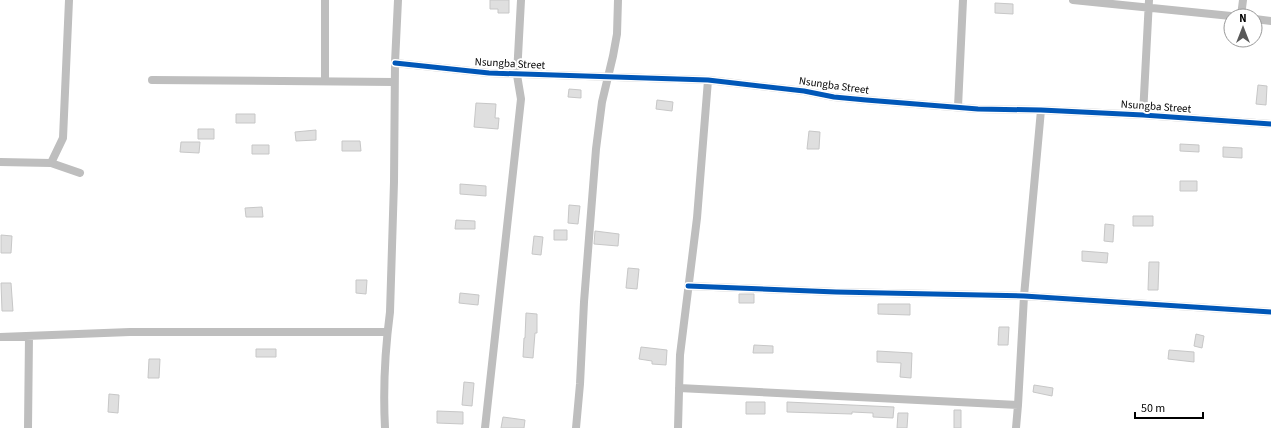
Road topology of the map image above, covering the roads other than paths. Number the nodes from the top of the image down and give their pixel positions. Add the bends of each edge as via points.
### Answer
1 (69, 0) edge
2 (325, 0) edge
3 (398, 0) edge
4 (521, 0) edge
5 (618, 0) edge
6 (963, 0) edge
7 (1073, 0) edge
8 (1148, 4) edge
9 (1223, 15) edge
10 (395, 63) junction
11 (517, 75) junction
12 (608, 77) junction
13 (152, 80) dead end
14 (326, 80) junction
15 (708, 80) junction
16 (394, 82) junction
17 (958, 107) junction
18 (1041, 110) junction
19 (1143, 115) junction
20 (1271, 124) edge
21 (0, 162) edge
22 (51, 163) junction
23 (80, 173) dead end
24 (688, 286) junction
25 (1024, 296) junction
26 (1271, 312) edge
27 (387, 332) junction
28 (29, 336) junction
29 (0, 338) edge
30 (679, 388) junction
31 (1018, 405) junction
32 (28, 428) edge
33 (385, 428) edge
34 (485, 428) edge
35 (576, 428) edge
36 (678, 428) edge
37 (1016, 428) edge

1 - 22 street via 63,138
2 - 14 street
3 - 10 street
4 - 11 street
5 - 12 street via 617,34
6 - 17 street
7 - 8 street
8 - 9 street
8 - 19 street
10 - 11 street, Nsungba Street
10 - 16 street
11 - 12 street, Nsungba Street
11 - 34 street via 521,99
12 - 15 street, Nsungba Street
12 - 35 street via 596,149
13 - 14 street
14 - 16 street
15 - 17 street, Nsungba Street via 804,90 847,98
15 - 24 street via 697,218
16 - 27 street via 394,182 390,312
17 - 18 street, Nsungba Street
18 - 19 street, Nsungba Street
18 - 25 street
19 - 20 street, Nsungba Street
21 - 22 street
22 - 23 street
24 - 25 street
24 - 30 street
25 - 26 street
25 - 31 street
27 - 28 street via 130,332
27 - 33 street
28 - 29 street
28 - 32 street
30 - 31 street
30 - 36 street
31 - 37 street

